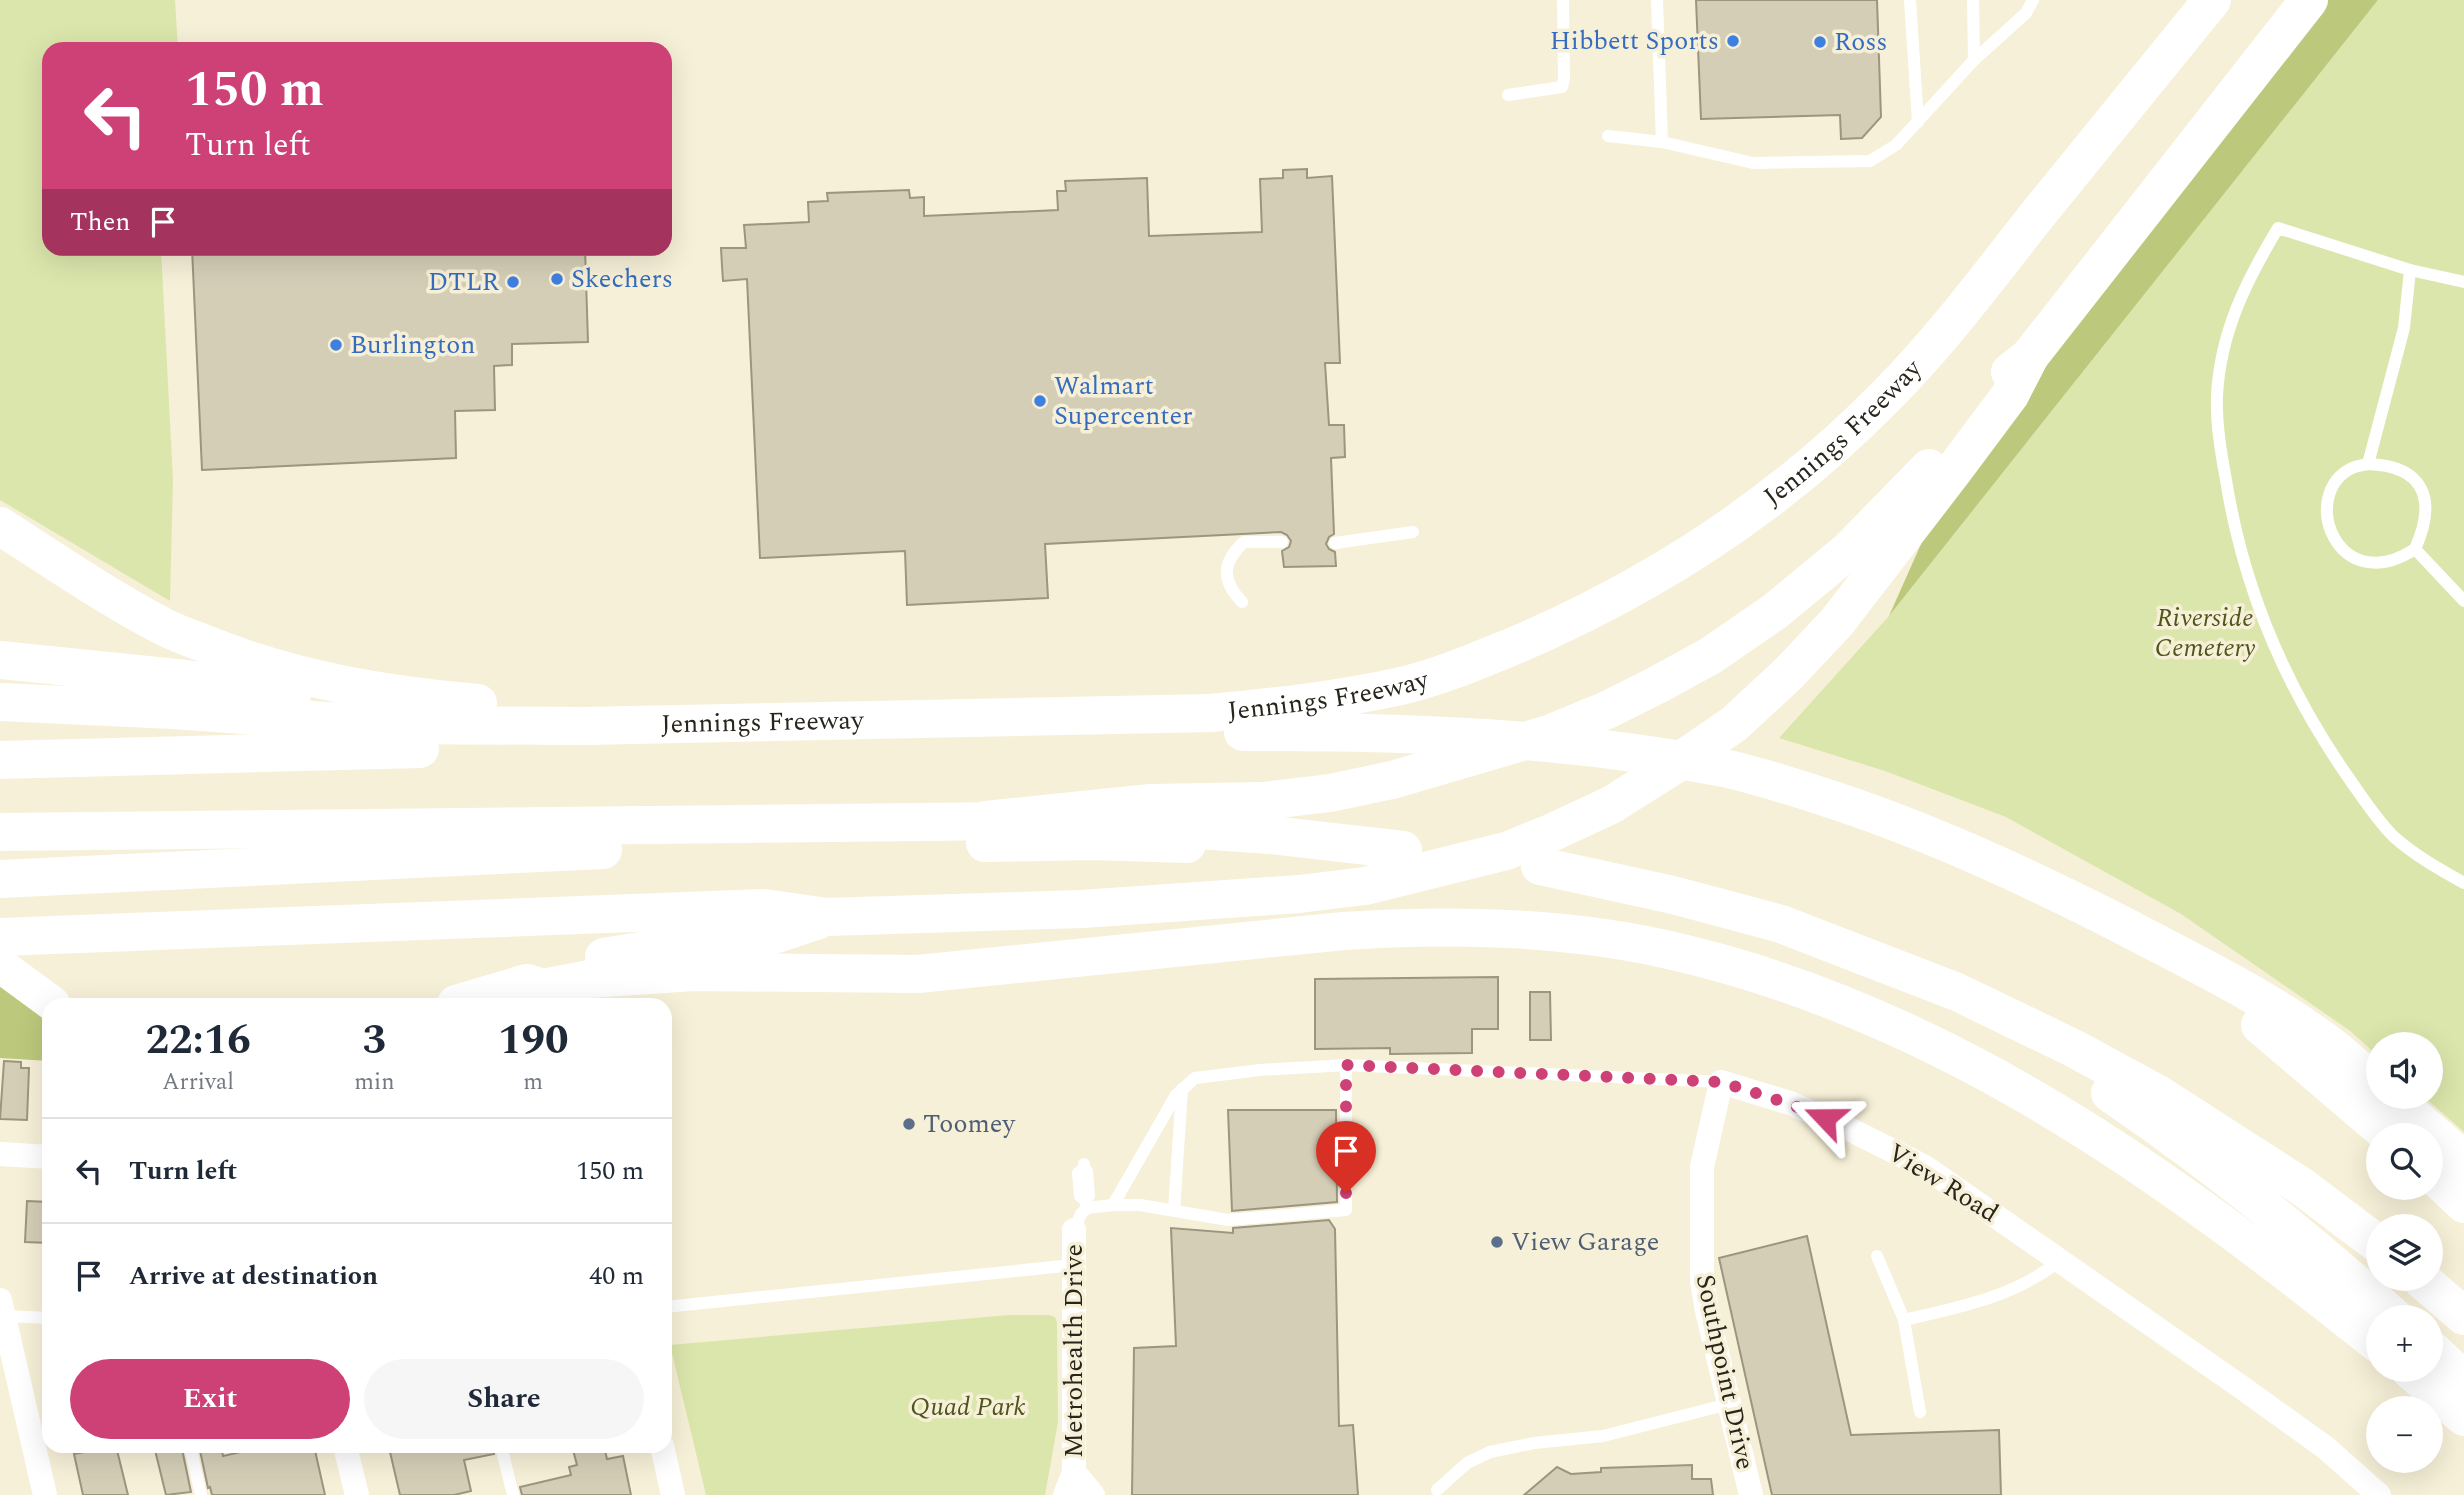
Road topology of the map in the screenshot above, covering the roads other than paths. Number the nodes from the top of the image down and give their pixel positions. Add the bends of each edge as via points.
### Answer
1 (1563, 0) edge
2 (1657, 0) edge
3 (1910, 0) edge
4 (1973, 0) edge
5 (2034, 0) edge
6 (2212, 0) edge
7 (2309, 0) edge
8 (1974, 60) junction
9 (1508, 95) dead end
10 (1918, 121) junction
11 (1608, 136) dead end
12 (1662, 142) junction
13 (2410, 270) junction
14 (2464, 282) edge
15 (2030, 356) junction
16 (2368, 464) junction
17 (0, 526) edge
18 (1413, 532) dead end
19 (1282, 542) dead end
20 (1335, 543) dead end
21 (2415, 549) junction
22 (2464, 601) edge
23 (1242, 602) dead end
24 (0, 641) edge
25 (0, 660) edge
26 (0, 683) edge
27 (179, 694) junction
28 (0, 702) edge
29 (723, 732) junction
30 (9, 759) edge
31 (986, 820) junction
32 (0, 832) edge
33 (1270, 835) junction
34 (1546, 849) junction
35 (1404, 850) dead end
36 (0, 878) edge
37 (2464, 883) edge
38 (2072, 899) junction
39 (827, 917) junction
40 (0, 937) edge
41 (0, 965) edge
42 (518, 991) edge
43 (1957, 992) junction
44 (45, 998) edge
45 (485, 998) edge
46 (1346, 1065) junction
47 (2366, 1077) edge
48 (1721, 1082) junction
49 (1182, 1088) junction
50 (2405, 1109) edge
51 (2375, 1123) edge
52 (0, 1154) edge
53 (42, 1157) edge
54 (2464, 1160) edge
55 (1084, 1166) dead end
56 (2443, 1185) edge
57 (1086, 1204) junction
58 (2464, 1204) edge
59 (1113, 1205) junction
60 (1174, 1211) junction
61 (1074, 1230) joint
62 (2366, 1235) edge
63 (1877, 1256) dead end
64 (2062, 1260) junction
65 (1073, 1265) junction
66 (2435, 1291) edge
67 (2380, 1305) edge
68 (672, 1306) edge
69 (2, 1308) edge
70 (2464, 1316) edge
71 (42, 1317) edge
72 (1904, 1320) junction
73 (2366, 1334) edge
74 (2443, 1360) edge
75 (2464, 1380) edge
76 (2424, 1382) edge
77 (1729, 1404) junction
78 (1920, 1412) dead end
79 (2464, 1417) edge
80 (192, 1453) edge
81 (347, 1453) edge
82 (503, 1453) edge
83 (664, 1453) edge
84 (1074, 1472) junction
85 (1437, 1490) dead end
86 (45, 1495) edge
87 (201, 1495) edge
88 (357, 1495) edge
89 (513, 1495) edge
90 (673, 1495) edge
91 (1065, 1495) edge
92 (1093, 1495) edge
93 (1751, 1495) edge
94 (2379, 1495) edge

1 - 9 lane via 1562,87
2 - 12 lane
3 - 10 lane
4 - 8 lane
5 - 8 lane via 2026,13
6 - 29 highway, Jennings Freeway via 1950,327 1886,397 1815,463 1747,516 1675,565 1566,623 1404,685 1310,704 1211,713
7 - 15 highway
8 - 10 lane
10 - 12 lane via 1896,145 1871,161 1753,163
11 - 12 lane
13 - 14 lane
13 - 16 lane via 2404,328
13 - 37 lane via 2278,228 2246,282 2225,343 2217,396 2220,447 2233,526 2253,595 2309,716 2363,799 2393,835 2425,861
15 - 31 highway via 1998,381 1947,450 1848,551 1710,656 1607,710 1466,760 1329,793 1262,801 1152,803
15 - 34 highway via 2010,395 1946,480 1837,622 1788,674 1734,724
16 - 21 lane via 2404,471 2423,493 2427,512
16 - 21 lane via 2351,468 2335,482 2327,503 2327,523 2334,539 2358,560 2374,564 2399,560
17 - 29 highway via 165,628 255,664 318,681 434,699
18 - 20 lane
19 - 23 lane via 1244,542 1229,558 1229,580
21 - 22 lane
24 - 27 highway
25 - 27 highway
26 - 27 highway
27 - 28 highway
27 - 29 highway, Jennings Freeway via 384,724
29 - 30 highway
29 - 38 highway via 1402,733 1617,751 1725,769 1862,809
31 - 32 highway
31 - 33 highway
33 - 35 highway
33 - 36 highway via 1234,846 1096,841 672,847
34 - 39 highway via 1506,851 1365,887 1082,909
34 - 43 highway via 1673,895 1781,924
38 - 47 highway via 2290,1017
38 - 51 highway via 2172,961 2270,1032
39 - 40 highway via 764,908
39 - 42 highway via 765,938 688,943 543,971
41 - 44 street
42 - 45 highway
42 - 73 highway via 590,979 694,972 930,973 1402,927 1546,932 1679,952 1860,1010 1951,1052 2184,1194
43 - 62 highway via 2158,1094 2280,1172
43 - 67 highway via 2181,1142 2254,1197
46 - 48 lane, View Road
46 - 49 lane, View Road via 1195,1078
46 - 60 lane via 1346,1210 1228,1220
48 - 64 street, View Road via 1843,1126 1925,1167
48 - 77 street, Southpoint Drive via 1702,1167 1702,1281
49 - 59 lane
49 - 60 lane
50 - 54 highway
52 - 53 street
55 - 57 lane via 1079,1173 1080,1196
56 - 58 highway
57 - 59 lane
57 - 61 lane
59 - 60 lane
61 - 65 street, Metrohealth Drive
63 - 72 lane
64 - 72 lane via 2022,1287
64 - 94 street, View Road via 2326,1448
65 - 68 lane
65 - 84 street, Metrohealth Drive
66 - 70 highway
69 - 71 lane
69 - 86 street
72 - 78 lane
74 - 75 highway
76 - 79 highway
77 - 85 lane via 1603,1436 1490,1452 1467,1463
77 - 93 street, Southpoint Drive
80 - 87 lane
81 - 88 street
82 - 89 lane
83 - 90 street
84 - 91 street, Metrohealth Drive
84 - 92 street, Metrohealth Drive

